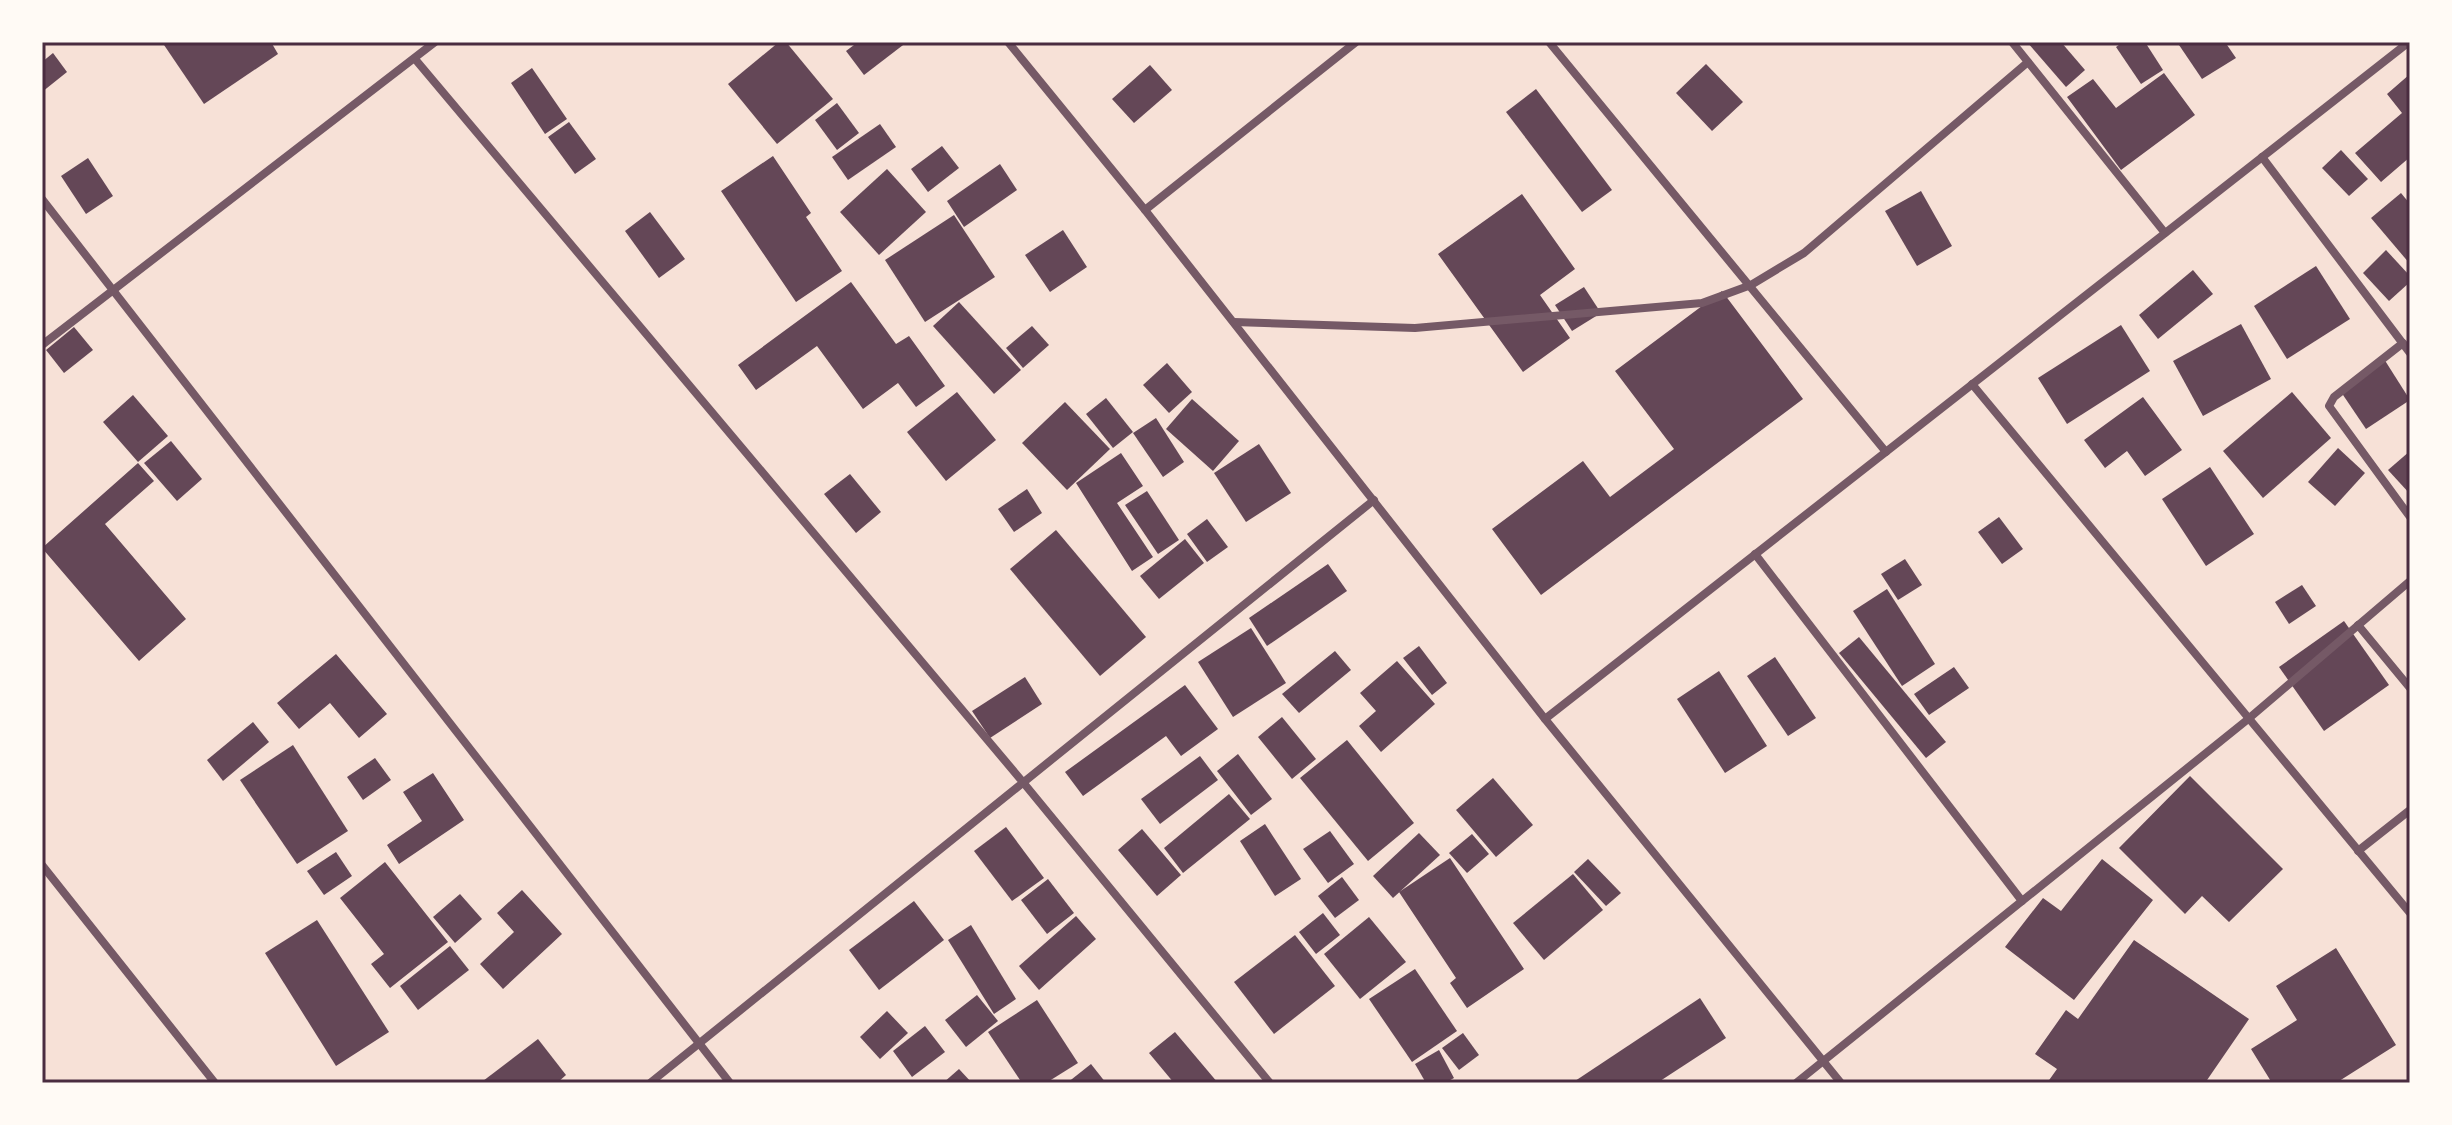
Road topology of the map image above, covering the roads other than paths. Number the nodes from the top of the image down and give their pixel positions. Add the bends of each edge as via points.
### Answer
1 (435, 42) edge
2 (1008, 42) edge
3 (1356, 42) edge
4 (1549, 42) edge
5 (2012, 42) edge
6 (2409, 42) edge
7 (415, 59) junction
8 (2028, 62) junction
9 (2262, 157) junction
10 (42, 199) edge
11 (1145, 210) junction
12 (2165, 233) junction
13 (1751, 285) junction
14 (113, 287) junction
15 (1234, 322) junction
16 (2403, 343) junction
17 (42, 345) edge
18 (2410, 353) edge
19 (1972, 384) junction
20 (1886, 452) junction
21 (1374, 500) junction
22 (2410, 517) edge
23 (1755, 554) junction
24 (2410, 581) edge
25 (2358, 625) junction
26 (2410, 688) edge
27 (1545, 719) junction
28 (2247, 720) junction
29 (1022, 781) junction
30 (2410, 810) edge
31 (2358, 851) junction
32 (42, 865) edge
33 (2022, 901) junction
34 (2410, 913) edge
35 (699, 1043) junction
36 (1824, 1061) junction
37 (215, 1083) edge
38 (650, 1083) edge
39 (730, 1083) edge
40 (1270, 1083) edge
41 (1796, 1083) edge
42 (1841, 1083) edge

1 - 7 street
2 - 11 street
3 - 11 street
4 - 13 street
5 - 8 street
6 - 9 street
7 - 14 street
7 - 29 street
8 - 12 street
8 - 13 street via 1804,253
9 - 12 street
9 - 16 street
10 - 14 street
11 - 15 street
12 - 19 street
13 - 15 street via 1702,303 1415,328
13 - 20 street
14 - 17 street
14 - 35 street
15 - 21 street
16 - 18 street
16 - 22 street via 2329,406
19 - 20 street
19 - 28 street
20 - 23 street
21 - 27 street
21 - 29 street
23 - 27 street
23 - 33 street
24 - 25 street
25 - 26 street
25 - 28 street
27 - 36 street
28 - 31 street
28 - 33 street
29 - 35 street
29 - 40 street
30 - 31 street
31 - 34 street
32 - 37 street
33 - 36 street
35 - 38 street
35 - 39 street
36 - 41 street
36 - 42 street

